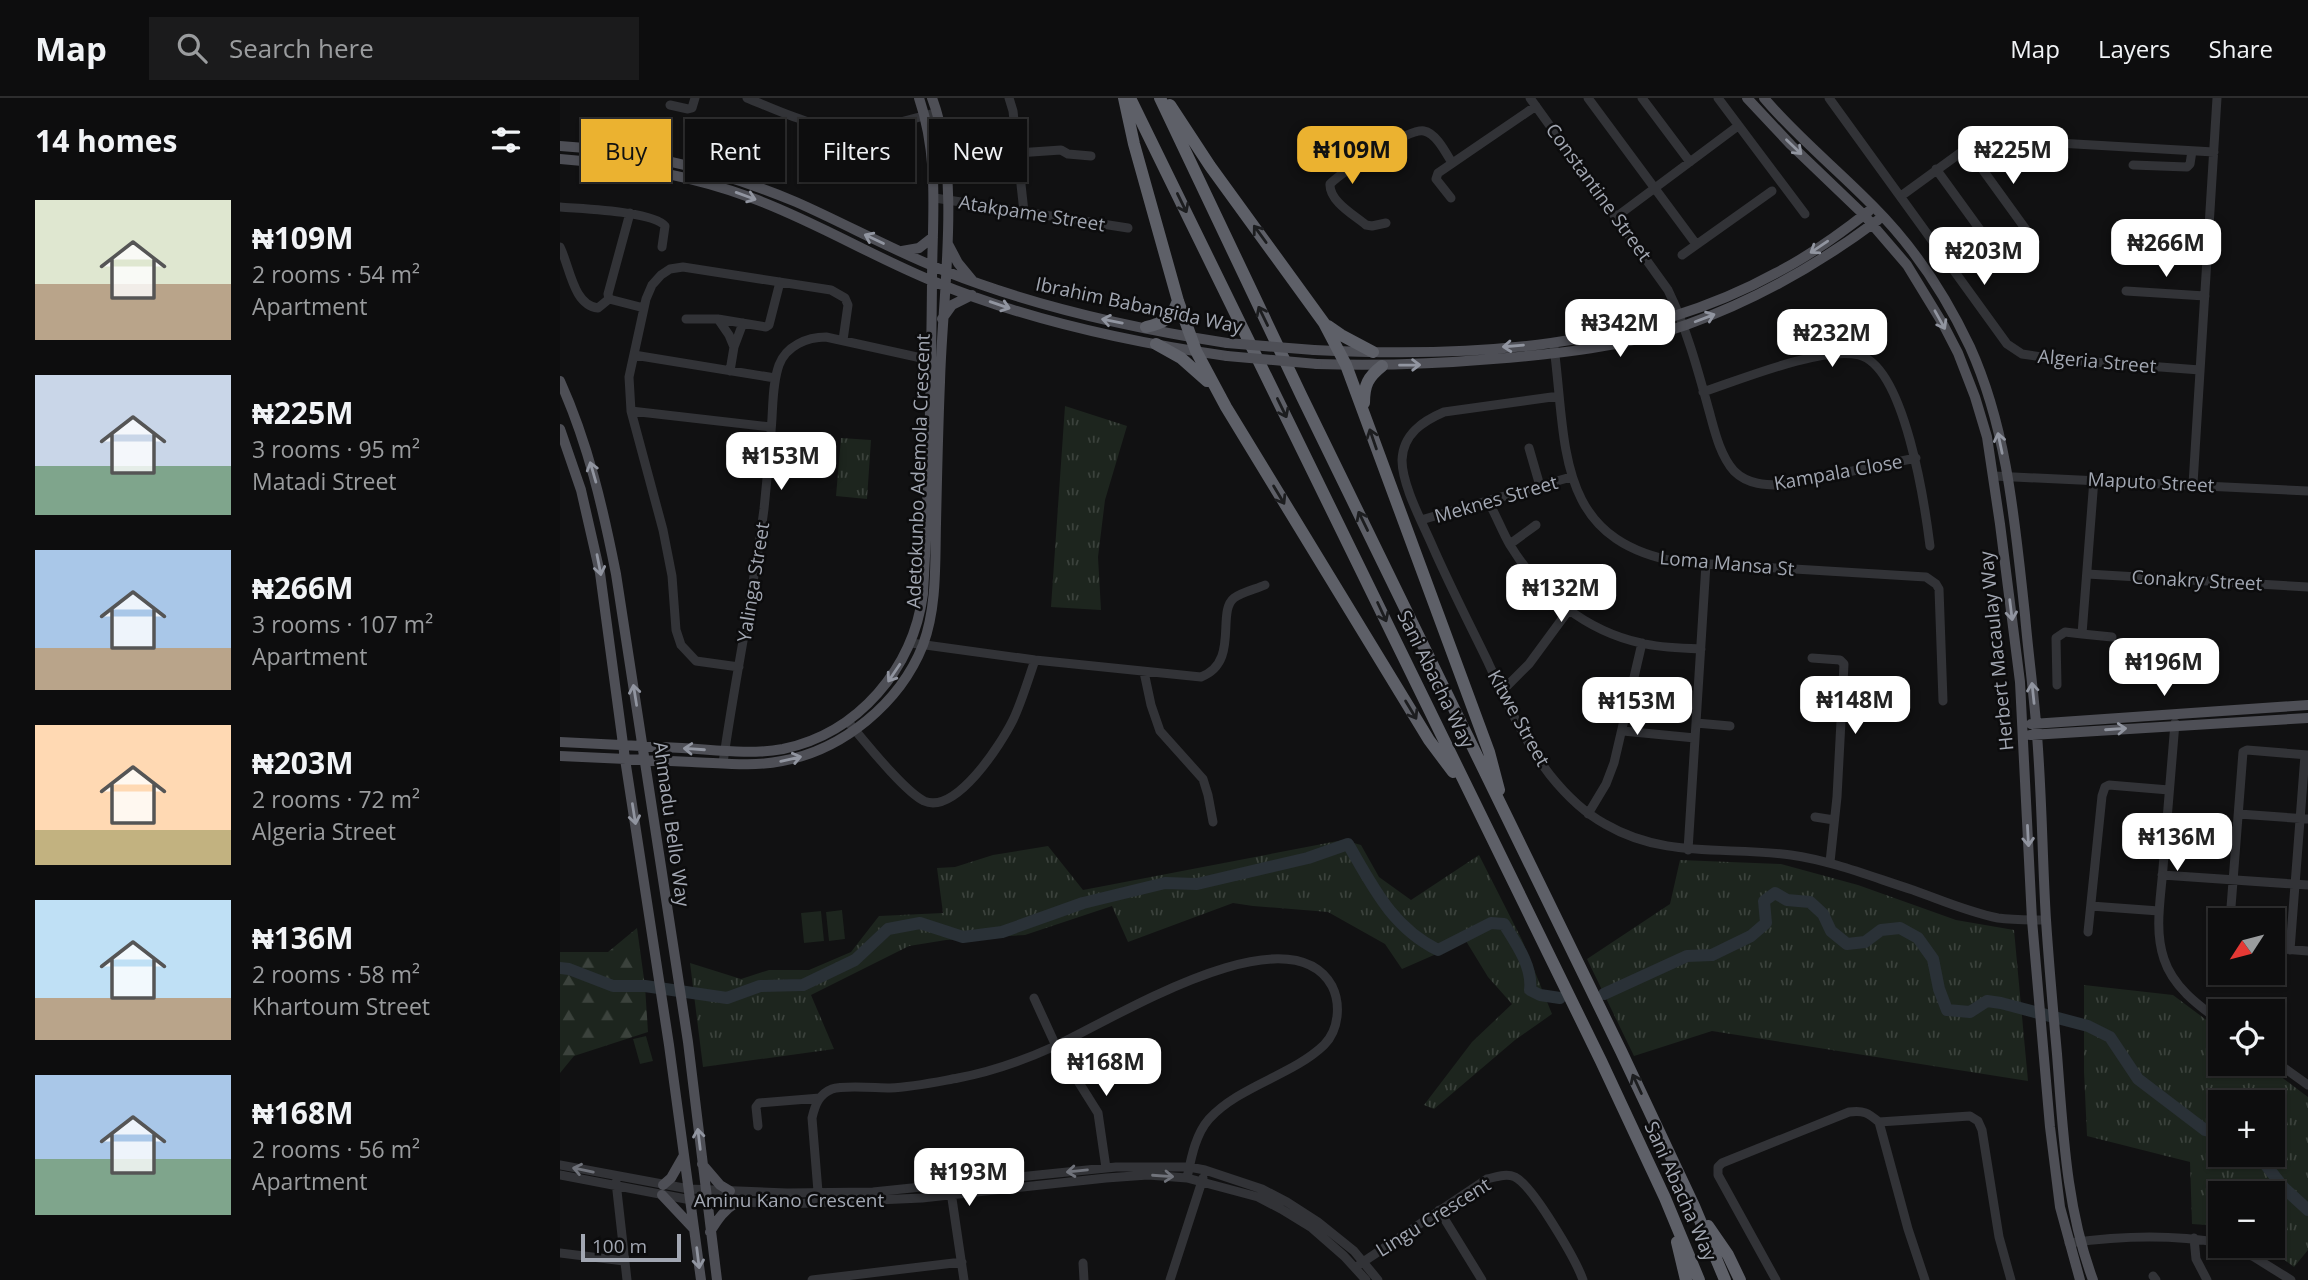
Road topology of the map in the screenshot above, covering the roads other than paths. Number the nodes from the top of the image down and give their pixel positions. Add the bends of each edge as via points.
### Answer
1 (695, 98) edge
2 (747, 98) edge
3 (919, 98) edge
4 (932, 98) edge
5 (1009, 98) edge
6 (1124, 98) edge
7 (1130, 98) edge
8 (1160, 98) edge
9 (1166, 98) edge
10 (1588, 98) edge
11 (1642, 98) edge
12 (1718, 98) edge
13 (1747, 98) edge
14 (1829, 98) edge
15 (2217, 98) edge
16 (1770, 100) edge
17 (1533, 102) edge
18 (670, 105) dead end
19 (1759, 112) junction
20 (937, 113) junction
21 (925, 116) junction
22 (1014, 119) edge
23 (1738, 126) junction
24 (560, 146) edge
25 (1967, 148) junction
26 (2192, 151) junction
27 (1027, 152) edge
28 (2214, 152) junction
29 (1091, 156) dead end
30 (560, 159) edge
31 (1690, 162) junction
32 (1452, 163) junction
33 (2133, 165) dead end
34 (1936, 169) junction
35 (1020, 182) edge
36 (1655, 188) junction
37 (1772, 191) dead end
38 (1902, 196) junction
39 (935, 198) junction
40 (1451, 198) dead end
41 (948, 200) junction
42 (560, 207) edge
43 (1024, 212) junction
44 (1878, 212) junction
45 (629, 213) junction
46 (1805, 214) dead end
47 (1616, 216) junction
48 (1868, 220) junction
49 (1386, 223) dead end
50 (2130, 226) dead end
51 (1128, 228) dead end
52 (2209, 231) junction
53 (933, 237) junction
54 (946, 240) junction
55 (2035, 242) dead end
56 (1696, 244) junction
57 (560, 247) edge
58 (662, 247) dead end
59 (901, 252) junction
60 (1682, 255) dead end
61 (2001, 260) dead end
62 (933, 266) junction
63 (912, 271) junction
64 (945, 271) junction
65 (932, 281) junction
66 (780, 282) junction
67 (974, 282) junction
68 (944, 286) junction
69 (2126, 291) dead end
70 (972, 295) junction
71 (2205, 296) junction
72 (609, 299) junction
73 (1178, 301) junction
74 (932, 306) junction
75 (644, 309) junction
76 (1679, 314) junction
77 (942, 318) junction
78 (686, 319) dead end
79 (718, 319) junction
80 (743, 323) junction
81 (1324, 323) junction
82 (1684, 326) junction
83 (1146, 327) junction
84 (1191, 337) junction
85 (843, 340) junction
86 (1554, 342) junction
87 (1156, 344) junction
88 (734, 348) junction
89 (1196, 351) junction
90 (1339, 352) junction
91 (1373, 352) junction
92 (634, 355) junction
93 (1555, 355) junction
94 (935, 361) junction
95 (1346, 365) junction
96 (1382, 366) junction
97 (2200, 370) junction
98 (730, 371) junction
99 (775, 378) junction
100 (560, 381) edge
101 (1703, 391) junction
102 (1219, 394) junction
103 (1559, 396) junction
104 (631, 411) junction
105 (1364, 411) junction
106 (771, 427) junction
107 (560, 429) edge
108 (1529, 448) dead end
109 (1916, 458) junction
110 (2007, 475) junction
111 (1994, 476) junction
112 (1571, 477) junction
113 (2094, 479) junction
114 (2193, 484) junction
115 (1540, 486) junction
116 (2308, 491) edge
117 (1489, 501) junction
118 (1421, 520) junction
119 (1536, 525) dead end
120 (1510, 544) junction
121 (1930, 547) dead end
122 (1706, 564) junction
123 (2087, 574) junction
124 (1265, 585) dead end
125 (2308, 587) edge
126 (1568, 611) junction
127 (2082, 634) junction
128 (2112, 637) dead end
129 (1642, 643) junction
130 (917, 644) junction
131 (1701, 649) junction
132 (1812, 658) dead end
133 (1034, 660) junction
134 (739, 667) junction
135 (1144, 672) junction
136 (2057, 685) dead end
137 (1502, 691) junction
138 (1943, 701) dead end
139 (2308, 705) edge
140 (2175, 713) junction
141 (2308, 718) edge
142 (847, 720) junction
143 (1696, 723) junction
144 (2175, 725) junction
145 (1730, 726) dead end
146 (2036, 729) junction
147 (855, 730) junction
148 (2024, 730) junction
149 (1623, 731) junction
150 (1695, 738) junction
151 (560, 742) edge
152 (624, 745) junction
153 (643, 746) junction
154 (725, 751) junction
155 (560, 755) edge
156 (2306, 755) edge
157 (625, 759) junction
158 (644, 760) junction
159 (723, 763) junction
160 (2169, 790) junction
161 (1472, 798) junction
162 (1588, 814) junction
163 (2239, 814) junction
164 (1815, 817) dead end
165 (2304, 819) edge
166 (1834, 820) junction
167 (1213, 822) dead end
168 (1510, 827) junction
169 (1688, 850) junction
170 (1830, 862) junction
171 (2162, 875) junction
172 (2232, 879) junction
173 (2295, 884) junction
174 (2308, 885) edge
175 (2091, 905) junction
176 (2231, 908) edge
177 (2159, 911) junction
178 (2032, 920) junction
179 (2046, 920) junction
180 (2088, 932) dead end
181 (2286, 950) edge
182 (2290, 950) junction
183 (2308, 951) edge
184 (1034, 998) dead end
185 (2208, 1012) edge
186 (1056, 1045) junction
187 (2285, 1069) edge
188 (2308, 1085) edge
189 (820, 1098) junction
190 (1879, 1122) junction
191 (758, 1126) dead end
192 (684, 1154) junction
193 (702, 1164) junction
194 (560, 1165) edge
195 (1189, 1167) junction
196 (1106, 1168) junction
197 (1205, 1170) junction
198 (560, 1175) edge
199 (1187, 1178) junction
200 (1202, 1181) junction
201 (616, 1182) junction
202 (662, 1190) junction
203 (950, 1190) junction
204 (730, 1191) junction
205 (818, 1193) junction
206 (690, 1195) junction
207 (706, 1196) junction
208 (1665, 1198) junction
209 (737, 1202) junction
210 (819, 1204) junction
211 (1694, 1206) junction
212 (1439, 1210) junction
213 (694, 1229) junction
214 (710, 1232) junction
215 (2194, 1238) junction
216 (2081, 1241) junction
217 (2208, 1241) edge
218 (2068, 1243) junction
219 (560, 1253) edge
220 (2256, 1258) edge
221 (624, 1261) junction
222 (962, 1262) junction
223 (1083, 1263) dead end
224 (1360, 1264) junction
225 (627, 1280) edge
226 (701, 1280) edge
227 (717, 1280) edge
228 (812, 1280) edge
229 (964, 1280) edge
230 (1084, 1280) edge
231 (1170, 1280) edge
232 (1366, 1280) edge
233 (1378, 1280) edge
234 (1482, 1280) edge
235 (1583, 1280) edge
236 (1686, 1280) edge
237 (1699, 1280) edge
238 (1725, 1280) edge
239 (1740, 1280) edge
240 (1776, 1280) edge
241 (1925, 1280) edge
242 (2011, 1280) edge
243 (2080, 1280) edge
244 (2093, 1280) edge
245 (2207, 1280) edge
246 (2291, 1280) edge

1 - 18 street via 692,108
2 - 21 street via 848,129 881,127
3 - 21 main road, Adetokunbo Ademola Crescent
4 - 20 main road, Adetokunbo Ademola Crescent
5 - 22 street
6 - 73 highway
7 -> 161 highway, Sani Abacha Way
168 -> 8 highway, Sani Abacha Way
81 -> 9 highway
10 - 36 street
11 - 31 street
12 - 23 street
13 - 19 main road, Herbert Macaulay Way
14 - 38 street, Algeria Street
15 - 28 street
16 - 19 street
16 - 44 main road, Herbert Macaulay Way via 1798,135
17 - 32 street
17 - 47 street, Constantine Street
19 -> 48 main road, Herbert Macaulay Way
20 - 21 street
20 - 41 main road, Adetokunbo Ademola Crescent
21 - 39 main road, Adetokunbo Ademola Crescent
23 - 31 street
23 - 46 street
59 -> 24 main road, Ibrahim Babangida Way via 798,203 711,171 650,156
25 - 26 street via 2001,138
25 - 34 street
25 - 55 street
26 - 28 street
26 - 33 street via 2187,167
27 - 29 street via 1061,150
28 - 52 street
30 -> 63 main road, Ibrahim Babangida Way via 649,170 710,184 793,215
31 - 36 street
32 - 40 street via 1436,179
32 - 49 street via 1432,135 1415,131 1330,184 1336,199 1366,225
34 - 38 street
34 - 61 street
35 - 43 street
36 - 47 street
36 - 56 street
37 - 56 street
38 - 97 street, Algeria Street via 2007,344 2022,354
39 - 41 street, Atakpame Street
39 - 53 main road, Adetokunbo Ademola Crescent
41 - 43 street, Atakpame Street
41 - 54 main road, Adetokunbo Ademola Crescent
42 - 45 street
43 - 51 street, Atakpame Street
44 - 48 main road, Ibrahim Babangida Way
110 -> 44 main road, Herbert Macaulay Way via 1987,393 1970,349 1938,289
45 - 58 street via 663,222
45 - 72 street
47 - 76 street, Constantine Street via 1663,282
48 -> 76 main road, Ibrahim Babangida Way via 1776,274
82 -> 48 main road, Ibrahim Babangida Way via 1782,283
48 -> 111 main road, Herbert Macaulay Way via 1907,265 1958,353 1975,397
50 - 52 street
52 - 71 street
53 - 59 main road via 919,248
53 - 62 main road, Adetokunbo Ademola Crescent
54 - 64 main road, Adetokunbo Ademola Crescent
54 - 67 main road
56 - 60 street
57 - 72 street via 584,303 598,308
59 - 62 main road, Ibrahim Babangida Way
62 - 64 main road, Ibrahim Babangida Way
62 - 65 main road, Adetokunbo Ademola Crescent
63 - 65 main road, Ibrahim Babangida Way
63 - 74 main road
64 - 67 main road, Ibrahim Babangida Way
64 - 68 main road, Adetokunbo Ademola Crescent
65 - 68 main road, Ibrahim Babangida Way
65 - 74 main road, Adetokunbo Ademola Crescent
66 - 75 street via 696,267 670,269 652,285
66 - 80 street via 769,325
66 - 85 street via 831,290 845,298
83 -> 67 main road, Ibrahim Babangida Way via 1047,305
68 - 70 main road, Ibrahim Babangida Way
68 - 77 main road, Adetokunbo Ademola Crescent
69 - 71 street
70 - 77 main road via 952,305
70 -> 87 main road, Ibrahim Babangida Way via 1072,326
71 - 97 street
72 - 75 street
73 - 83 highway via 1172,316
73 - 84 highway
74 - 94 main road, Adetokunbo Ademola Crescent
75 - 92 street
76 - 82 street, Constantine Street
76 - 86 main road, Ibrahim Babangida Way
77 - 94 main road, Adetokunbo Ademola Crescent
78 - 79 street
79 - 80 street
79 - 88 street
80 - 88 street
81 - 90 highway
81 - 91 highway
82 - 93 main road, Ibrahim Babangida Way
82 - 101 street, Constantine Street
83 - 84 main road, Ibrahim Babangida Way
84 - 89 highway
84 - 90 main road, Ibrahim Babangida Way, bridge
85 - 94 street, Yalinga Street
85 - 99 street, Yalinga Street via 813,337 803,341 780,362
86 -> 91 main road, Ibrahim Babangida Way
86 - 93 street, Loma Mansa St
87 - 89 main road, Ibrahim Babangida Way
87 - 102 highway via 1196,370
88 - 98 street
89 - 95 main road, Ibrahim Babangida Way, bridge
89 - 102 highway
90 - 91 main road, Ibrahim Babangida Way
90 - 95 highway
92 - 98 street
92 - 104 street via 629,377
96 -> 93 main road, Ibrahim Babangida Way
93 - 103 street, Loma Mansa St
94 - 130 main road, Adetokunbo Ademola Crescent
95 - 96 main road, Ibrahim Babangida Way
95 - 105 highway
96 - 105 highway via 1366,382
97 - 114 street
98 - 99 street
99 - 106 street, Yalinga Street
153 -> 100 main road, Ahmadu Bello Way via 606,521 585,444
101 - 109 street, Kampala Close via 1723,454 1749,482 1784,485
101 - 109 street, Kampala Close via 1818,355 1864,357 1890,389
102 -> 161 highway via 1429,740
103 - 112 street, Loma Mansa St
103 - 118 street, Kitwe Street via 1444,412 1416,428 1406,442 1402,460
104 - 106 street
104 - 134 street via 663,530 681,645 696,661
168 -> 105 highway via 1489,752
106 - 134 street, Yalinga Street via 755,578
107 -> 152 main road, Ahmadu Bello Way via 581,490 600,573
108 - 115 street
109 - 121 street
110 - 111 street, Maputo Street
110 - 113 street, Maputo Street
146 -> 110 main road, Herbert Macaulay Way
111 -> 148 main road, Herbert Macaulay Way
112 - 115 street, Meknes Street
112 - 122 street, Loma Mansa St via 1584,506 1615,538 1660,559
113 - 114 street, Maputo Street
113 - 123 street
114 - 116 street, Maputo Street
115 - 117 street, Meknes Street
117 - 118 street, Meknes Street
117 - 120 street
118 - 137 street, Kitwe Street
119 - 120 street
120 - 126 street via 1538,582
122 - 131 street
122 - 138 street, Loma Mansa St via 1932,580 1939,589
123 - 125 street, Conakry Street
123 - 127 street
124 - 135 street via 1233,598 1220,663 1210,673 1191,677
126 - 129 street via 1605,631
126 - 137 street via 1529,664
127 - 128 street
127 - 136 street via 2065,632 2056,638
129 - 131 street
129 - 149 street
130 - 133 street
130 -> 142 main road, Adetokunbo Ademola Crescent via 886,685
130 - 147 main road, Adetokunbo Ademola Crescent via 898,687
131 - 143 street
132 - 166 street via 1844,664
133 - 135 street
133 - 147 street via 1012,722 998,746 950,799 925,801 907,788
134 - 154 street, Yalinga Street
135 - 167 street via 1160,731 1203,779
137 - 162 street, Kitwe Street via 1549,774
139 - 140 main road
140 - 144 street
140 - 146 main road
141 - 144 main road
142 - 147 street
142 - 154 main road, Adetokunbo Ademola Crescent via 792,747
143 - 145 street
143 - 150 street
146 -> 144 main road
144 - 160 street
146 - 148 main road
146 - 179 main road, Herbert Macaulay Way
159 -> 147 main road, Adetokunbo Ademola Crescent via 763,764 802,757
148 -> 178 main road, Herbert Macaulay Way
149 - 150 street
149 - 162 street via 1606,784
150 - 169 street
151 - 152 main road, Adetokunbo Ademola Crescent
152 - 153 main road, Adetokunbo Ademola Crescent
152 - 157 main road, Ahmadu Bello Way
154 -> 153 main road, Adetokunbo Ademola Crescent
153 - 158 main road, Ahmadu Bello Way
154 - 159 street, Yalinga Street
155 - 157 main road, Adetokunbo Ademola Crescent
156 - 163 street via 2243,752
156 - 165 street
157 - 158 main road, Adetokunbo Ademola Crescent
157 -> 192 main road, Ahmadu Bello Way
158 - 159 main road, Adetokunbo Ademola Crescent
193 -> 158 main road, Ahmadu Bello Way
160 - 171 street
160 - 175 street via 2105,787
161 - 208 highway, Sani Abacha Way
162 - 169 street, Kitwe Street via 1629,837
163 - 165 street
163 - 172 street
164 - 166 street
165 - 173 street
166 - 170 street
211 -> 168 highway, Sani Abacha Way
169 - 170 street, Kitwe Street via 1789,855
170 - 178 street, Kitwe Street via 1955,906 1998,918
171 - 172 street
171 - 177 street
172 - 173 street
172 - 176 street
173 - 174 street
173 - 182 street
175 - 177 street
175 - 180 street
177 - 185 street via 2160,943 2173,979
178 - 179 street, Kitwe Street
178 - 218 main road, Herbert Macaulay Way via 2057,1190
179 - 216 main road, Herbert Macaulay Way via 2066,1164
181 - 182 street
182 - 183 street
184 - 186 street
186 - 189 street via 976,1075 892,1088 835,1088
186 - 195 street via 1204,974 1271,960 1294,960 1322,973 1338,1001 1337,1019 1326,1043 1209,1119
186 - 196 street via 1098,1113
187 - 188 street
189 - 191 street via 759,1103
189 - 205 street via 812,1118
190 - 240 street via 1861,1110 1849,1112 1718,1167 1718,1175
190 - 241 street
190 - 242 street via 1970,1116 1978,1121
192 - 202 main road
192 - 206 main road, Ahmadu Bello Way
193 - 204 main road
193 - 207 main road, Ahmadu Bello Way
201 -> 194 street, Aminu Kano Crescent
195 - 196 street, Aminu Kano Crescent
195 - 197 street, Aminu Kano Crescent
195 - 199 street
196 -> 203 street, Aminu Kano Crescent
197 - 200 street
197 - 224 street, Aminu Kano Crescent via 1287,1202 1318,1222
198 - 201 street, Aminu Kano Crescent
199 - 200 street, Aminu Kano Crescent
203 -> 199 street, Aminu Kano Crescent via 1149,1175
200 - 224 street, Aminu Kano Crescent via 1281,1209
200 - 231 street
201 - 202 street, Aminu Kano Crescent
201 - 221 street
202 - 206 street, Aminu Kano Crescent
202 - 213 main road
203 - 205 street, Aminu Kano Crescent
203 - 210 street, Aminu Kano Crescent
203 - 222 street
204 - 205 street, Aminu Kano Crescent
204 - 207 street, Aminu Kano Crescent
205 - 210 street
206 - 207 street, Aminu Kano Crescent
206 - 213 main road, Ahmadu Bello Way
207 - 209 street, Aminu Kano Crescent
207 - 214 main road, Ahmadu Bello Way
208 - 236 highway
208 - 237 highway, Sani Abacha Way
209 - 210 street, Aminu Kano Crescent
209 - 214 main road via 719,1216
211 - 238 highway, Sani Abacha Way
211 - 239 highway
212 - 224 street, Lingu Crescent
212 - 234 street
212 - 235 street, Lingu Crescent via 1487,1179 1517,1178 1559,1235
213 -> 226 main road, Ahmadu Bello Way
214 - 227 main road, Ahmadu Bello Way
215 - 216 street
215 - 217 street
215 - 245 street via 2196,1259
216 - 218 street
216 - 244 main road, Herbert Macaulay Way
218 - 243 main road, Herbert Macaulay Way
219 - 221 street
220 - 246 street
221 - 225 street
222 - 228 street
222 - 229 street
223 - 230 street
224 - 232 street, Aminu Kano Crescent
224 - 233 street, Aminu Kano Crescent

